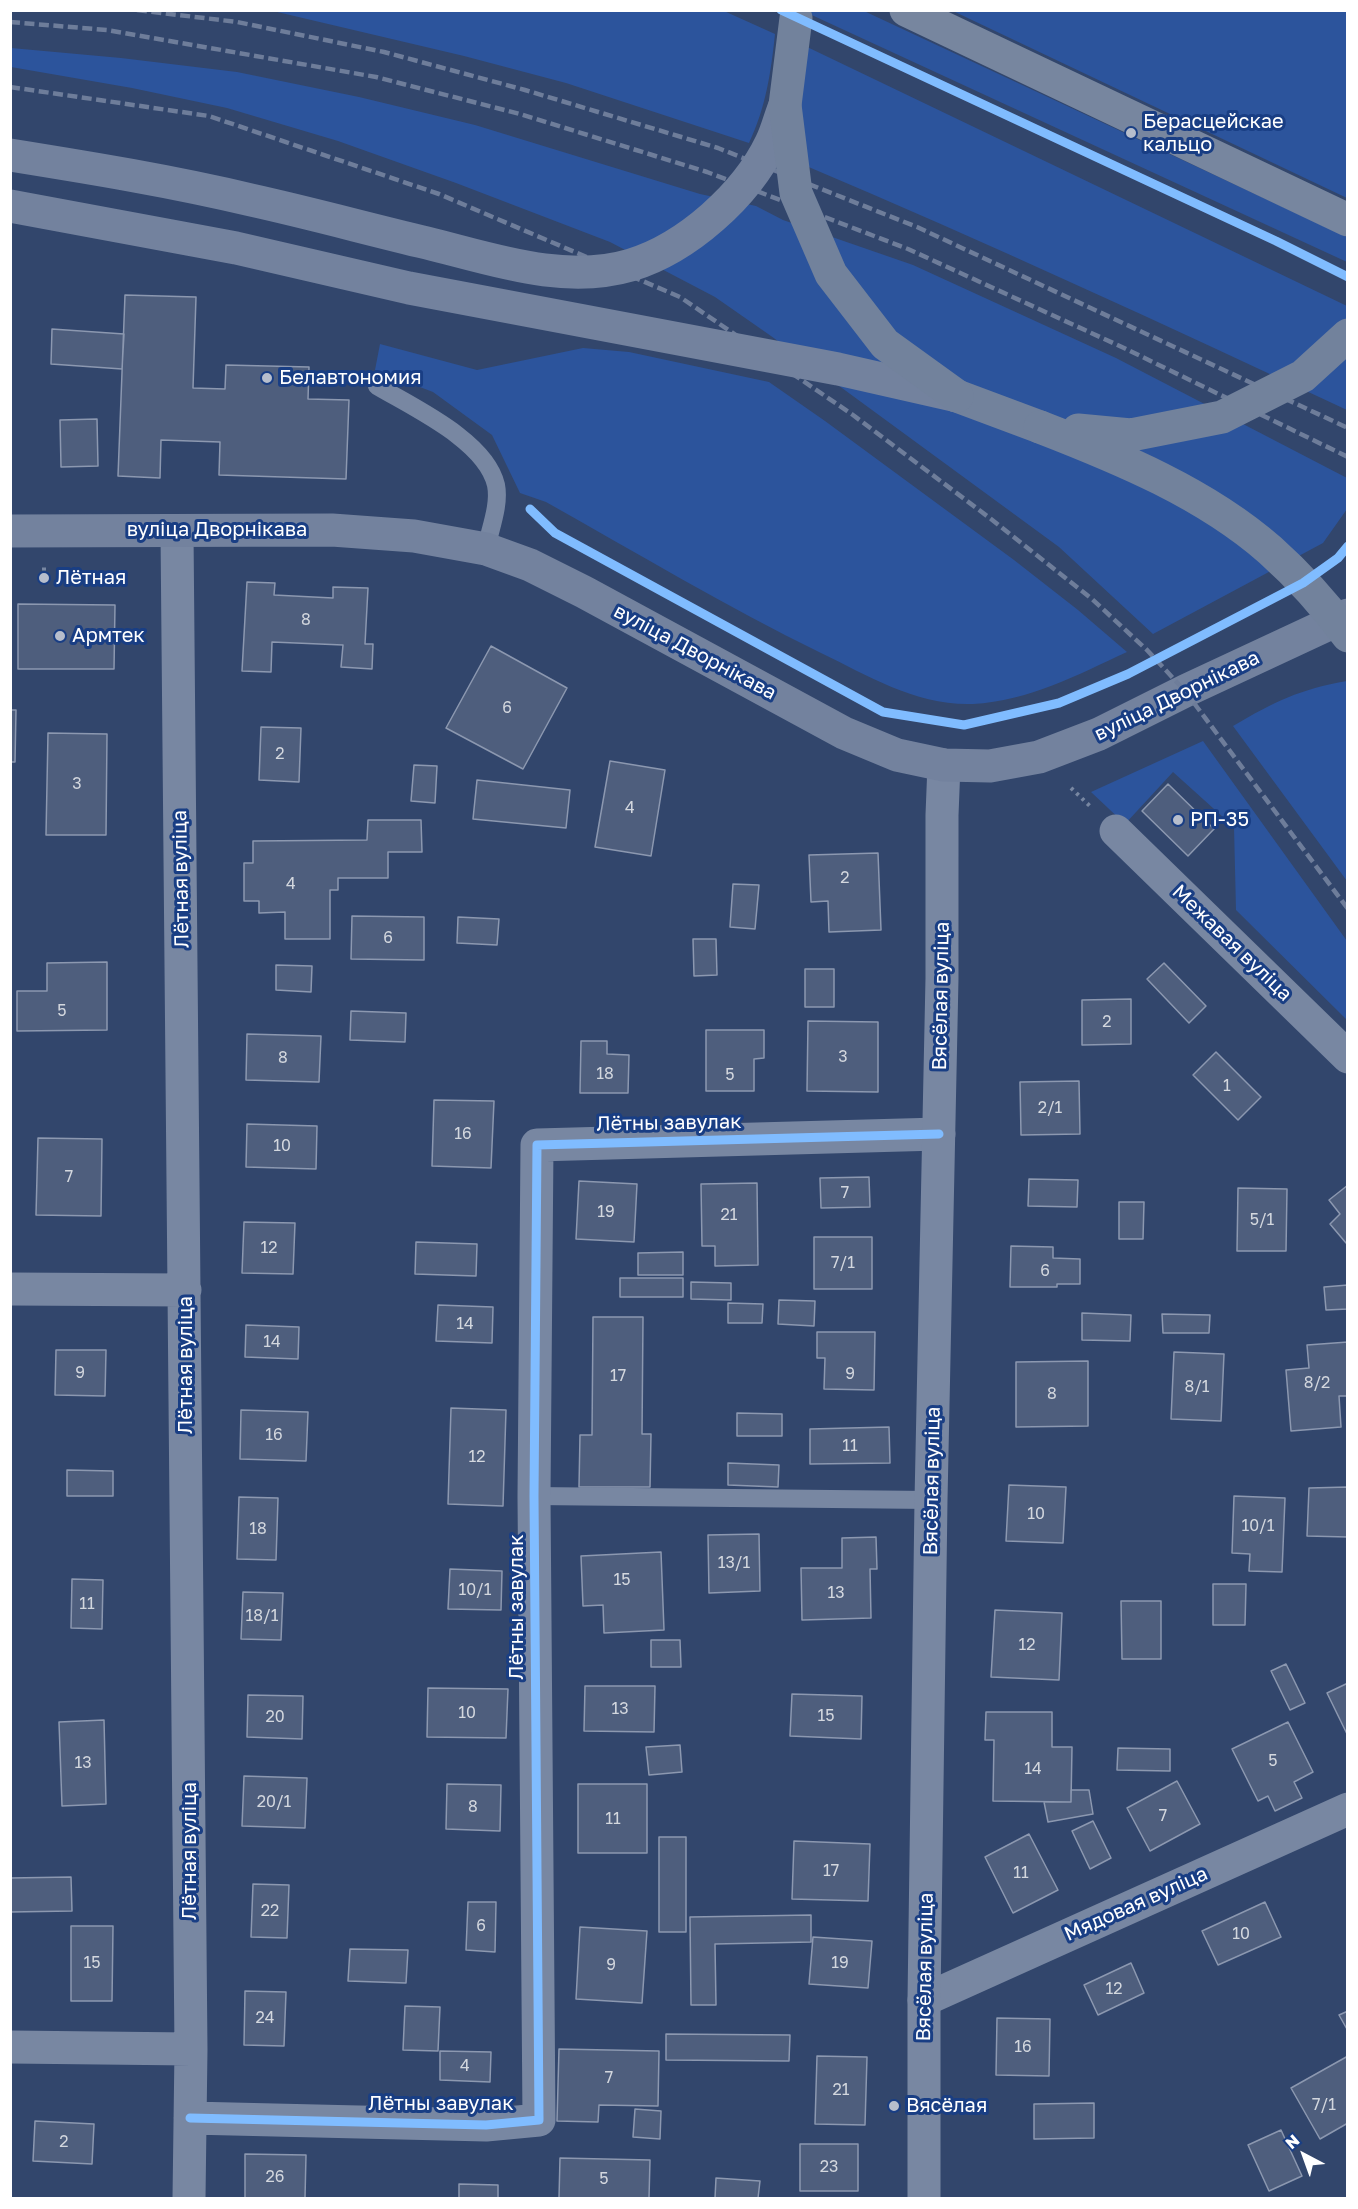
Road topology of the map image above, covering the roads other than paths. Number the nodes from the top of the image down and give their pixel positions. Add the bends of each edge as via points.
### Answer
1 (906, 10) edge
2 (797, 13) edge
3 (784, 105) junction
4 (10, 155) edge
5 (10, 206) edge
6 (1340, 217) edge
7 (1347, 335) edge
8 (377, 386) dead end
9 (957, 396) junction
10 (1040, 427) junction
11 (10, 531) edge
12 (177, 532) junction
13 (486, 549) junction
14 (1347, 615) edge
15 (1347, 636) edge
16 (944, 765) junction
17 (1116, 831) dead end
18 (1347, 1056) edge
19 (939, 1134) junction
20 (10, 1289) edge
21 (185, 1290) junction
22 (534, 1496) junction
23 (931, 1500) junction
24 (1347, 1809) edge
25 (924, 2000) junction
26 (10, 2047) edge
27 (191, 2049) junction
28 (189, 2118) junction
29 (189, 2199) edge
30 (924, 2199) edge

1 - 6 main road
2 - 3 highway, bridge
3 - 4 main road, bridge via 772,143 747,181 716,216 673,246 631,265 583,273 529,267 250,199
3 - 9 highway, bridge via 796,193 831,274 885,344
5 - 9 main road, bridge via 236,248 420,290 838,369
7 - 10 highway, bridge via 1303,376 1222,417 1131,435
8 - 13 lane via 453,432 475,448 490,467 496,505
9 - 10 highway
10 - 15 highway, bridge via 1107,452 1216,510 1270,550
11 - 12 main road, вуліца Дворнікава
12 - 13 main road, вуліца Дворнікава via 332,530 414,536
12 - 21 street, Лётная вуліца
13 - 16 main road, вуліца Дворнікава via 530,565 584,592 844,733 897,755
14 - 16 main road, вуліца Дворнікава via 1099,734 1039,757 990,766
16 - 19 street, Вясёлая вуліца
17 - 18 street, Межавая вуліца
19 - 22 street, Лётны завулак via 537,1145
19 - 23 street, Вясёлая вуліца
20 - 21 street
21 - 27 street, Лётная вуліца
22 - 23 lane
22 - 28 street, Лётны завулак via 539,2120 486,2125
23 - 25 street, Вясёлая вуліца
24 - 25 street, Мядовая вуліца
25 - 30 street, Вясёлая вуліца
26 - 27 street
27 - 28 street, Лётная вуліца
28 - 29 street, Лётная вуліца

